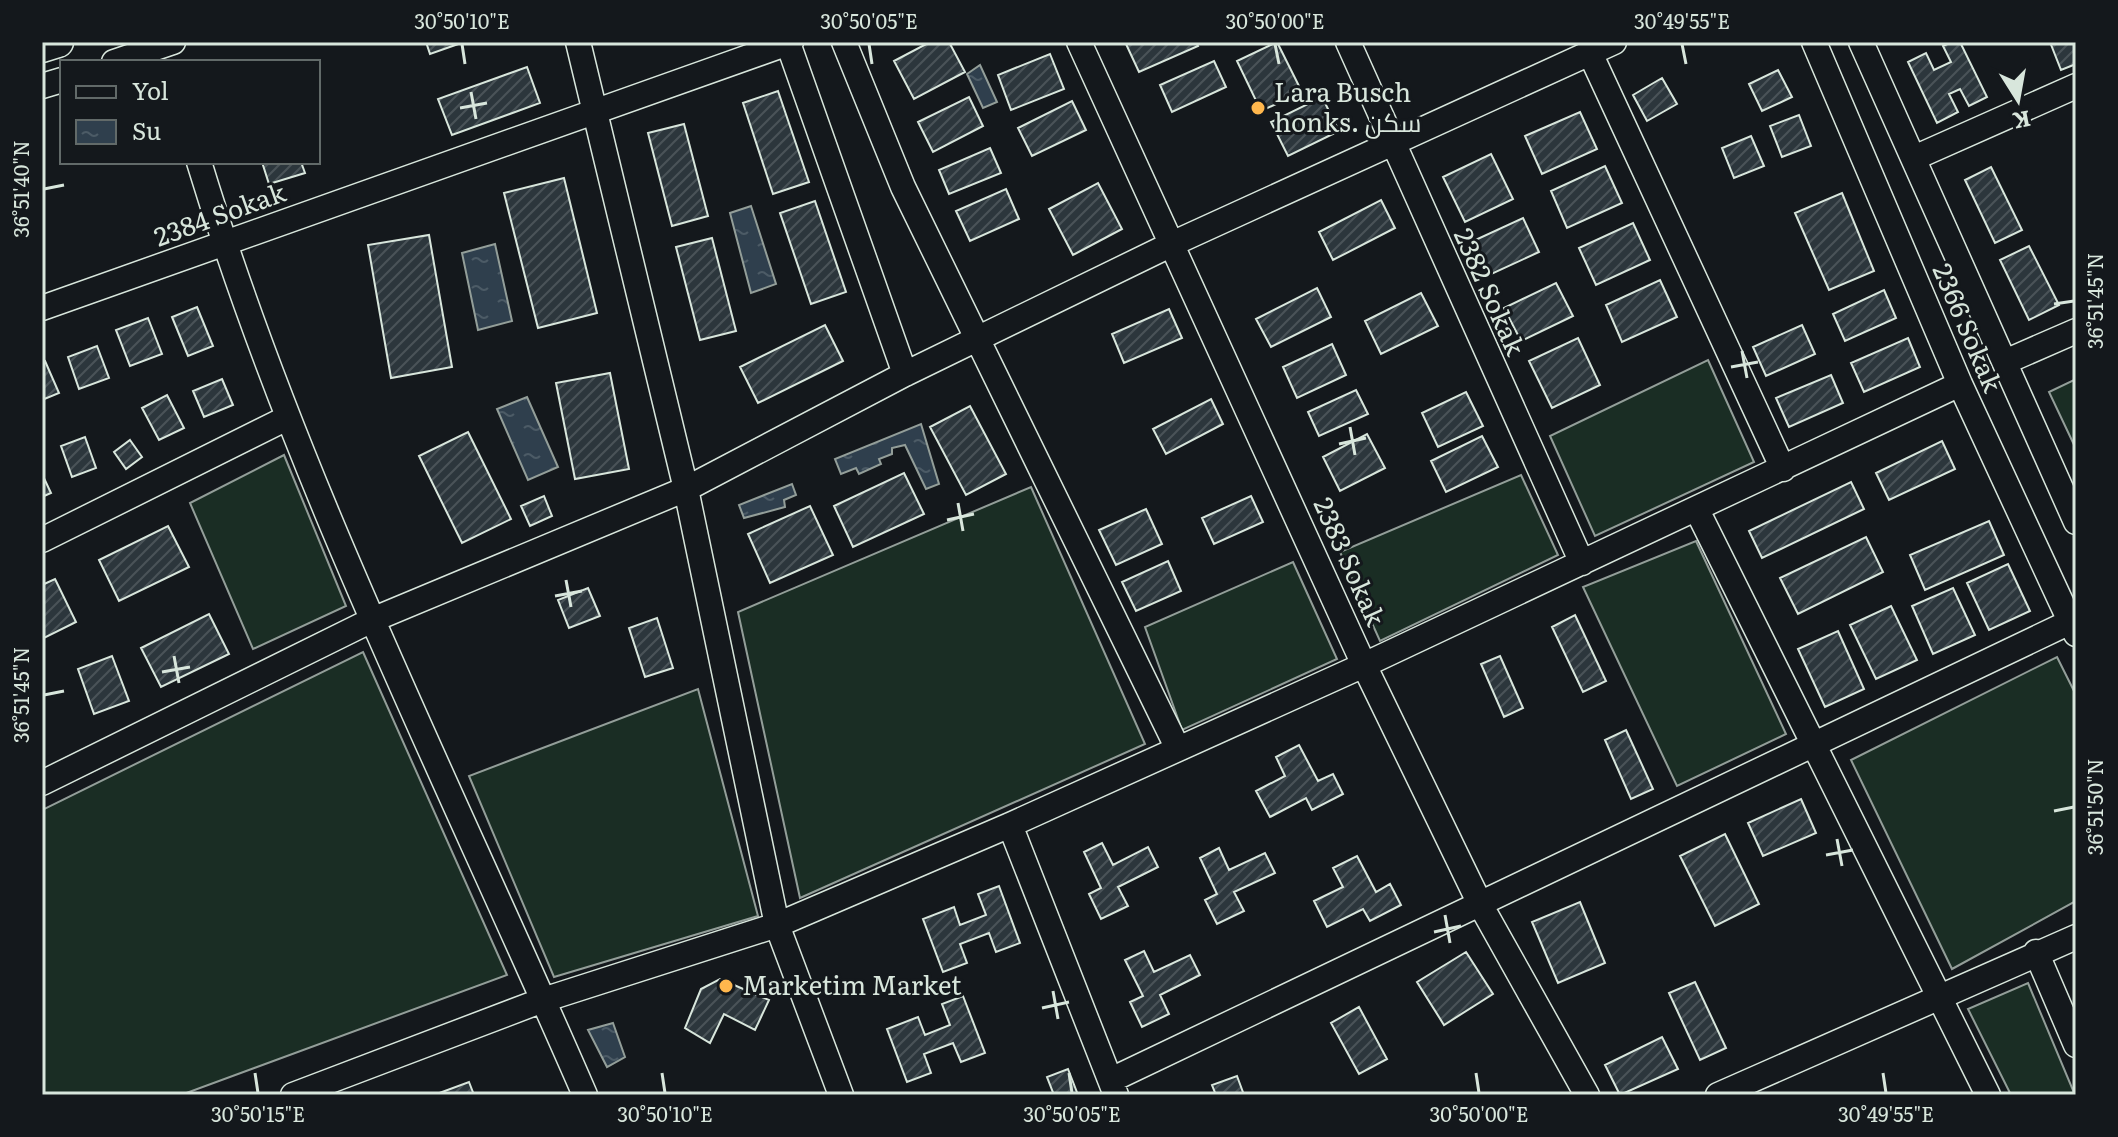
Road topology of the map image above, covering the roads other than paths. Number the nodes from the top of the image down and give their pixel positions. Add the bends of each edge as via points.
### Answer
1 (58, 42) edge
2 (578, 42) edge
3 (790, 42) edge
4 (844, 42) edge
5 (1079, 42) edge
6 (1348, 42) edge
7 (1614, 42) edge
8 (1814, 42) edge
9 (1861, 42) edge
10 (42, 47) edge
11 (168, 50) edge
12 (1590, 53) junction
13 (123, 60) edge
14 (2076, 86) edge
15 (597, 110) junction
16 (1392, 143) junction
17 (1914, 158) junction
18 (200, 164) edge
19 (224, 243) junction
20 (1174, 243) junction
21 (42, 308) edge
22 (2076, 331) edge
23 (976, 340) junction
24 (2005, 362) junction
25 (905, 374) junction
26 (1960, 384) junction
27 (287, 418) junction
28 (1783, 469) junction
29 (686, 489) junction
30 (1697, 510) junction
31 (2076, 522) edge
32 (42, 540) edge
33 (1582, 563) junction
34 (372, 620) junction
35 (2073, 628) edge
36 (1364, 665) junction
37 (1814, 745) junction
38 (1178, 749) junction
39 (42, 783) edge
40 (1010, 825) junction
41 (1480, 904) junction
42 (777, 925) junction
43 (2076, 937) edge
44 (2036, 952) junction
45 (1938, 996) junction
46 (543, 1000) junction
47 (2076, 1045) edge
48 (1114, 1087) edge
49 (293, 1095) edge
50 (585, 1095) edge
51 (841, 1095) edge
52 (1587, 1095) edge
53 (1718, 1095) edge
54 (1988, 1095) edge

1 - 10 main road
2 - 15 street
3 - 15 street, 2384 Sokak
3 - 25 street
4 - 23 street via 903,187
5 - 20 street, 2383 Sokak
6 - 16 street, 2382 Sokak
7 - 12 street
8 - 26 street, 2366 Sokak
9 - 17 street, 2366 Sokak
11 - 13 street
12 - 16 street
12 - 28 street
14 - 17 street
15 - 19 street, 2384 Sokak
15 - 29 street
16 - 20 street
16 - 33 street, 2382 Sokak
17 - 24 street, 2366 Sokak
18 - 19 street
19 - 21 street, 2384 Sokak
19 - 27 street
20 - 23 street
20 - 36 street, 2383 Sokak
22 - 24 street
23 - 25 street
23 - 38 street
24 - 31 street, 2366 Sokak
25 - 29 street
26 - 28 street
26 - 35 street, 2366 Sokak
27 - 32 street
27 - 34 street
28 - 30 street
29 - 34 street
29 - 42 street
30 - 33 street
30 - 37 street
33 - 36 street
34 - 39 street
34 - 46 street
35 - 37 street
36 - 38 street
36 - 41 street, 2383 Sokak
37 - 41 street
37 - 45 street
38 - 40 street
40 - 42 street
40 - 48 street
41 - 48 street
41 - 52 street, 2383 Sokak
42 - 46 street
42 - 51 street
43 - 44 street
44 - 45 street
44 - 47 street
45 - 53 street
45 - 54 street
46 - 49 street
46 - 50 street

